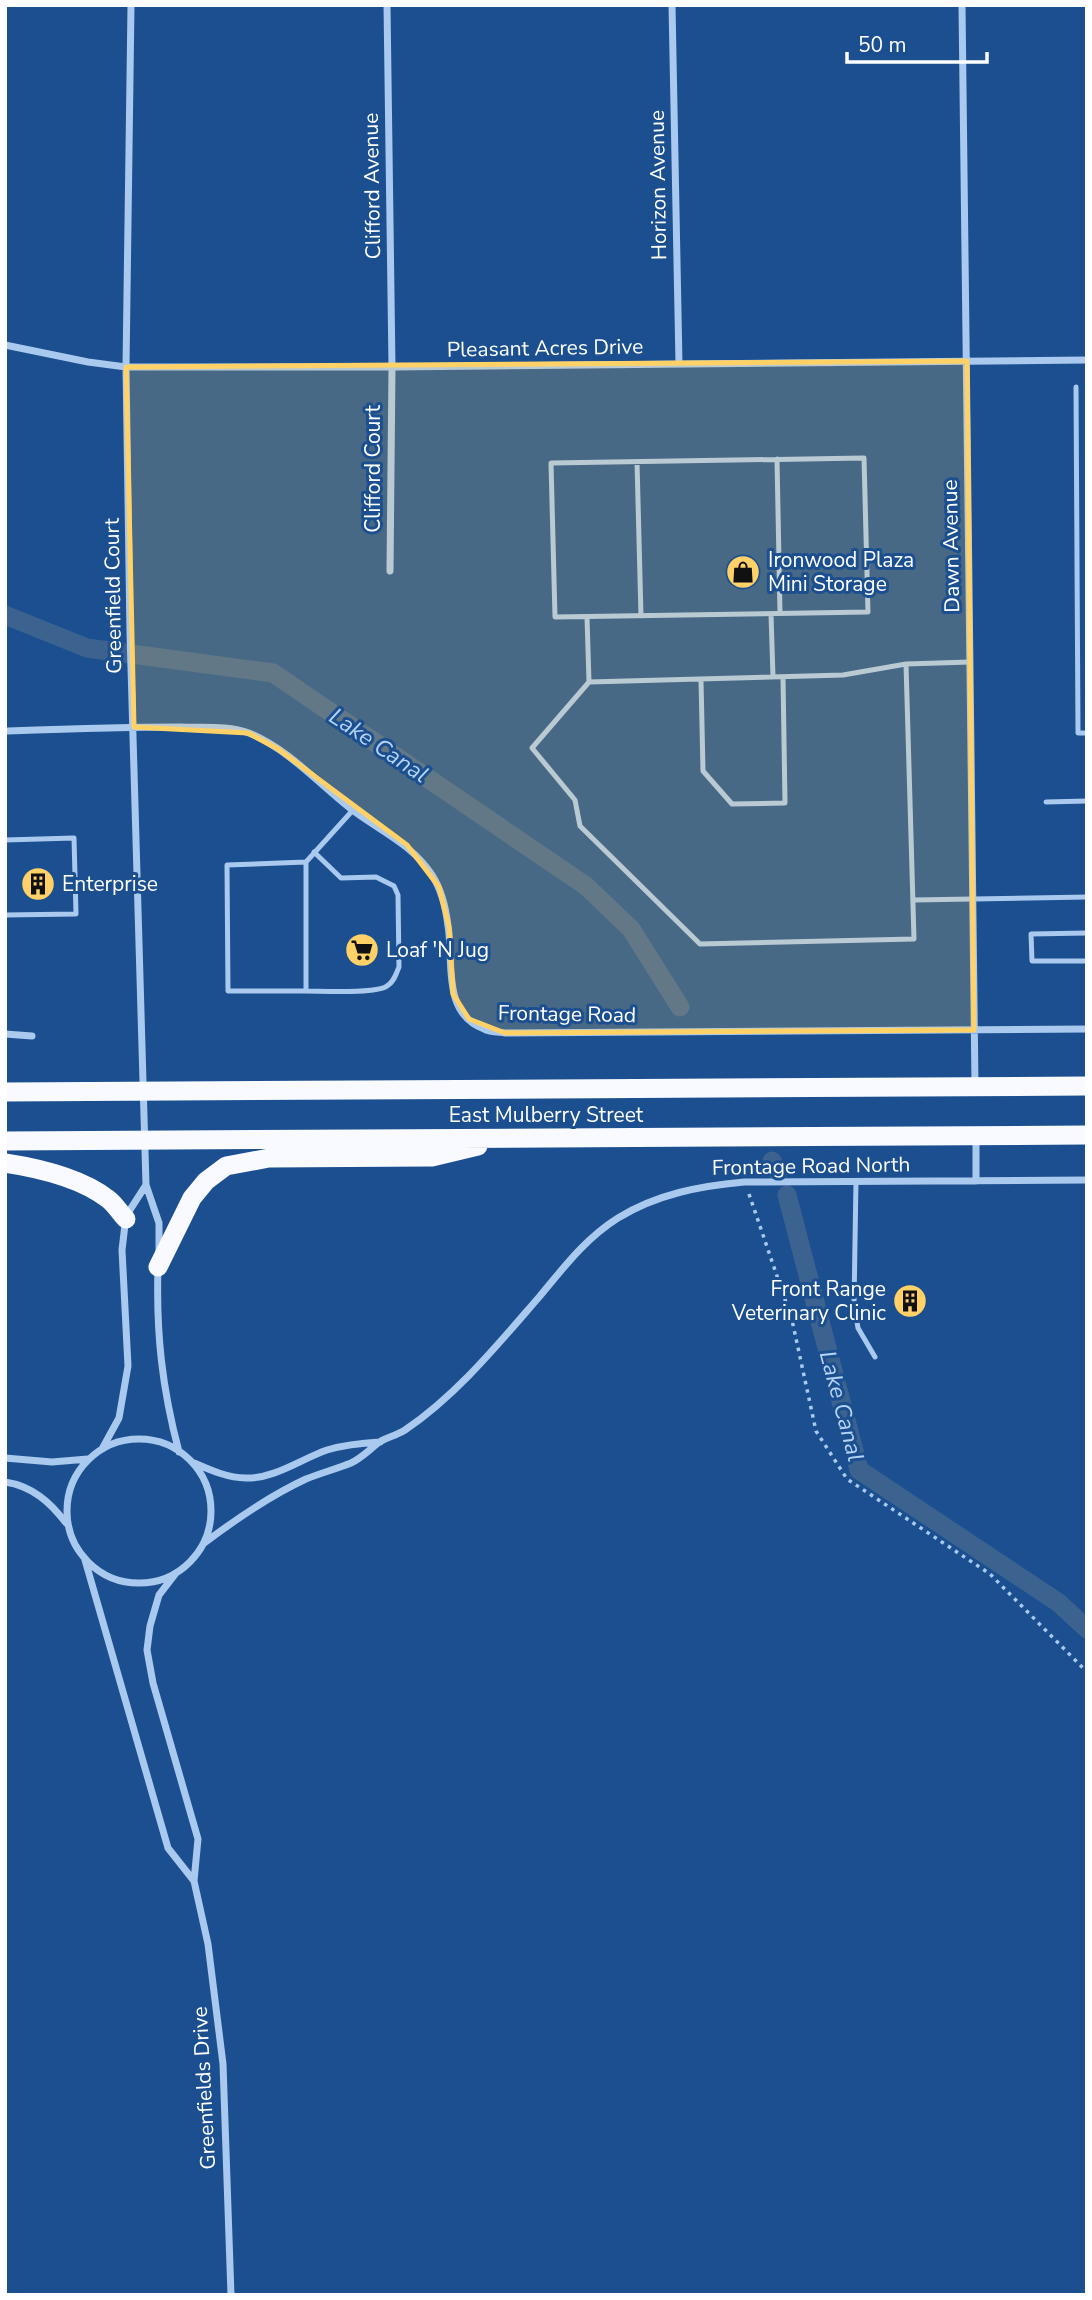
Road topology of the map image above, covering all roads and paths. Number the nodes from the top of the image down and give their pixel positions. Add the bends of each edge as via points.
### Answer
1 (131, 5) edge
2 (387, 5) edge
3 (671, 5) edge
4 (962, 5) edge
5 (5, 345) edge
6 (1087, 360) edge
7 (967, 361) junction
8 (679, 364) junction
9 (126, 367) junction
10 (391, 367) junction
11 (1076, 387) dead end
12 (777, 459) junction
13 (637, 461) junction
14 (390, 571) dead end
15 (780, 613) junction
16 (771, 614) junction
17 (641, 616) junction
18 (587, 617) junction
19 (970, 662) junction
20 (906, 664) junction
21 (773, 677) junction
22 (783, 677) junction
23 (701, 680) junction
24 (589, 682) junction
25 (134, 727) junction
26 (5, 731) edge
27 (1087, 733) edge
28 (1087, 801) edge
29 (1046, 802) dead end
30 (353, 810) junction
31 (5, 840) edge
32 (314, 852) junction
33 (306, 862) junction
34 (1087, 897) edge
35 (973, 898) junction
36 (913, 900) junction
37 (5, 915) edge
38 (1087, 933) edge
39 (1087, 961) edge
40 (306, 991) junction
41 (1087, 1029) edge
42 (974, 1030) junction
43 (5, 1034) edge
44 (32, 1036) dead end
45 (1087, 1086) edge
46 (975, 1087) junction
47 (144, 1091) junction
48 (5, 1092) edge
49 (1087, 1135) edge
50 (976, 1136) junction
51 (512, 1138) junction
52 (145, 1140) junction
53 (5, 1141) edge
54 (5, 1163) edge
55 (1087, 1180) edge
56 (856, 1181) junction
57 (976, 1181) junction
58 (744, 1182) junction
59 (146, 1185) junction
60 (126, 1219) junction
61 (158, 1266) junction
62 (875, 1357) dead end
63 (381, 1441) junction
64 (102, 1449) junction
65 (179, 1452) junction
66 (5, 1458) edge
67 (89, 1459) junction
68 (191, 1462) junction
69 (5, 1482) edge
70 (67, 1524) junction
71 (203, 1544) junction
72 (85, 1560) junction
73 (176, 1573) junction
74 (1087, 1672) edge
75 (194, 1881) junction
76 (231, 2295) edge

1 - 9 street, Greenfield Court
2 - 10 street, Clifford Avenue
3 - 8 street, Horizon Avenue
4 - 7 street, Dawn Avenue
5 - 9 street, Pleasant Acres Drive
6 - 7 street, Pleasant Acres Drive
7 - 8 street, Pleasant Acres Drive
7 - 19 street, Dawn Avenue
8 - 10 street, Pleasant Acres Drive
9 - 10 street, Pleasant Acres Drive
9 - 25 street, Greenfield Court
10 - 14 street, Clifford Court
11 - 27 lane via 1078,733
12 - 13 lane
12 - 15 lane
12 - 15 lane via 864,458 868,612
13 - 17 lane
13 - 18 lane via 551,463 555,617
15 - 16 lane
16 - 17 lane
16 - 21 lane
17 - 18 lane
18 - 24 lane
19 - 20 lane
19 - 35 street, Dawn Avenue
20 - 22 lane via 843,675
20 - 36 lane
21 - 22 lane
21 - 23 lane
22 - 23 lane via 785,803 732,804 703,771
23 - 24 lane
24 - 36 lane via 532,748 575,800 580,826 700,944 914,939
25 - 26 street, Frontage Road
25 - 30 street, Frontage Road via 228,728 248,733 278,748
25 - 47 street, Greenfield Court
28 - 29 lane
30 - 32 lane
30 - 42 street, Frontage Road via 407,845 432,874 449,927 453,994 469,1019 483,1029 505,1033
31 - 37 lane via 74,838 76,914
32 - 33 lane
32 - 40 lane via 341,878 376,877 394,886 399,967 387,987
33 - 40 lane
33 - 40 lane via 227,864 227,877 228,991
34 - 35 lane
35 - 36 lane
35 - 42 street, Dawn Avenue
38 - 39 lane via 1031,934 1032,961
41 - 42 street, Frontage Road
42 - 46 street, Dawn Avenue
43 - 44 street
45 - 46 highway, East Mulberry Street
46 - 47 highway, East Mulberry Street
47 - 48 highway, East Mulberry Street
47 - 52 street, Greenfield Court
49 - 50 highway, East Mulberry Street
50 - 51 highway, East Mulberry Street
50 - 57 street
51 - 52 highway, East Mulberry Street
51 - 61 highway via 432,1157 269,1158 226,1166 192,1198
52 - 53 highway, East Mulberry Street
52 - 59 street, Greenfield Court
54 - 60 highway via 85,1186 108,1199
55 - 57 street, Frontage Road North
56 - 57 street, Frontage Road North
56 - 58 street, Frontage Road North
56 - 62 lane via 854,1304 858,1328
58 - 63 street, Frontage Road North via 672,1194 596,1234 441,1402 404,1431
58 - 74 path via 792,1320 816,1431 847,1479 990,1574
59 - 60 street
59 - 61 street via 159,1223
60 - 64 street via 122,1250 128,1366 119,1418
61 - 65 street via 160,1359
63 - 68 street via 346,1445 247,1479
63 - 71 street via 354,1462 306,1479 267,1500
64 - 65 street via 149,1440
64 - 67 street
65 - 68 street
66 - 67 street
67 - 70 street via 71,1485
68 - 71 street via 211,1505
69 - 70 street via 30,1489
70 - 72 street
71 - 73 street
72 - 73 street via 118,1580 138,1583
72 - 75 street via 168,1848
73 - 75 street via 159,1595 147,1650 198,1839
75 - 76 street, Greenfields Drive via 208,1944 223,2064

